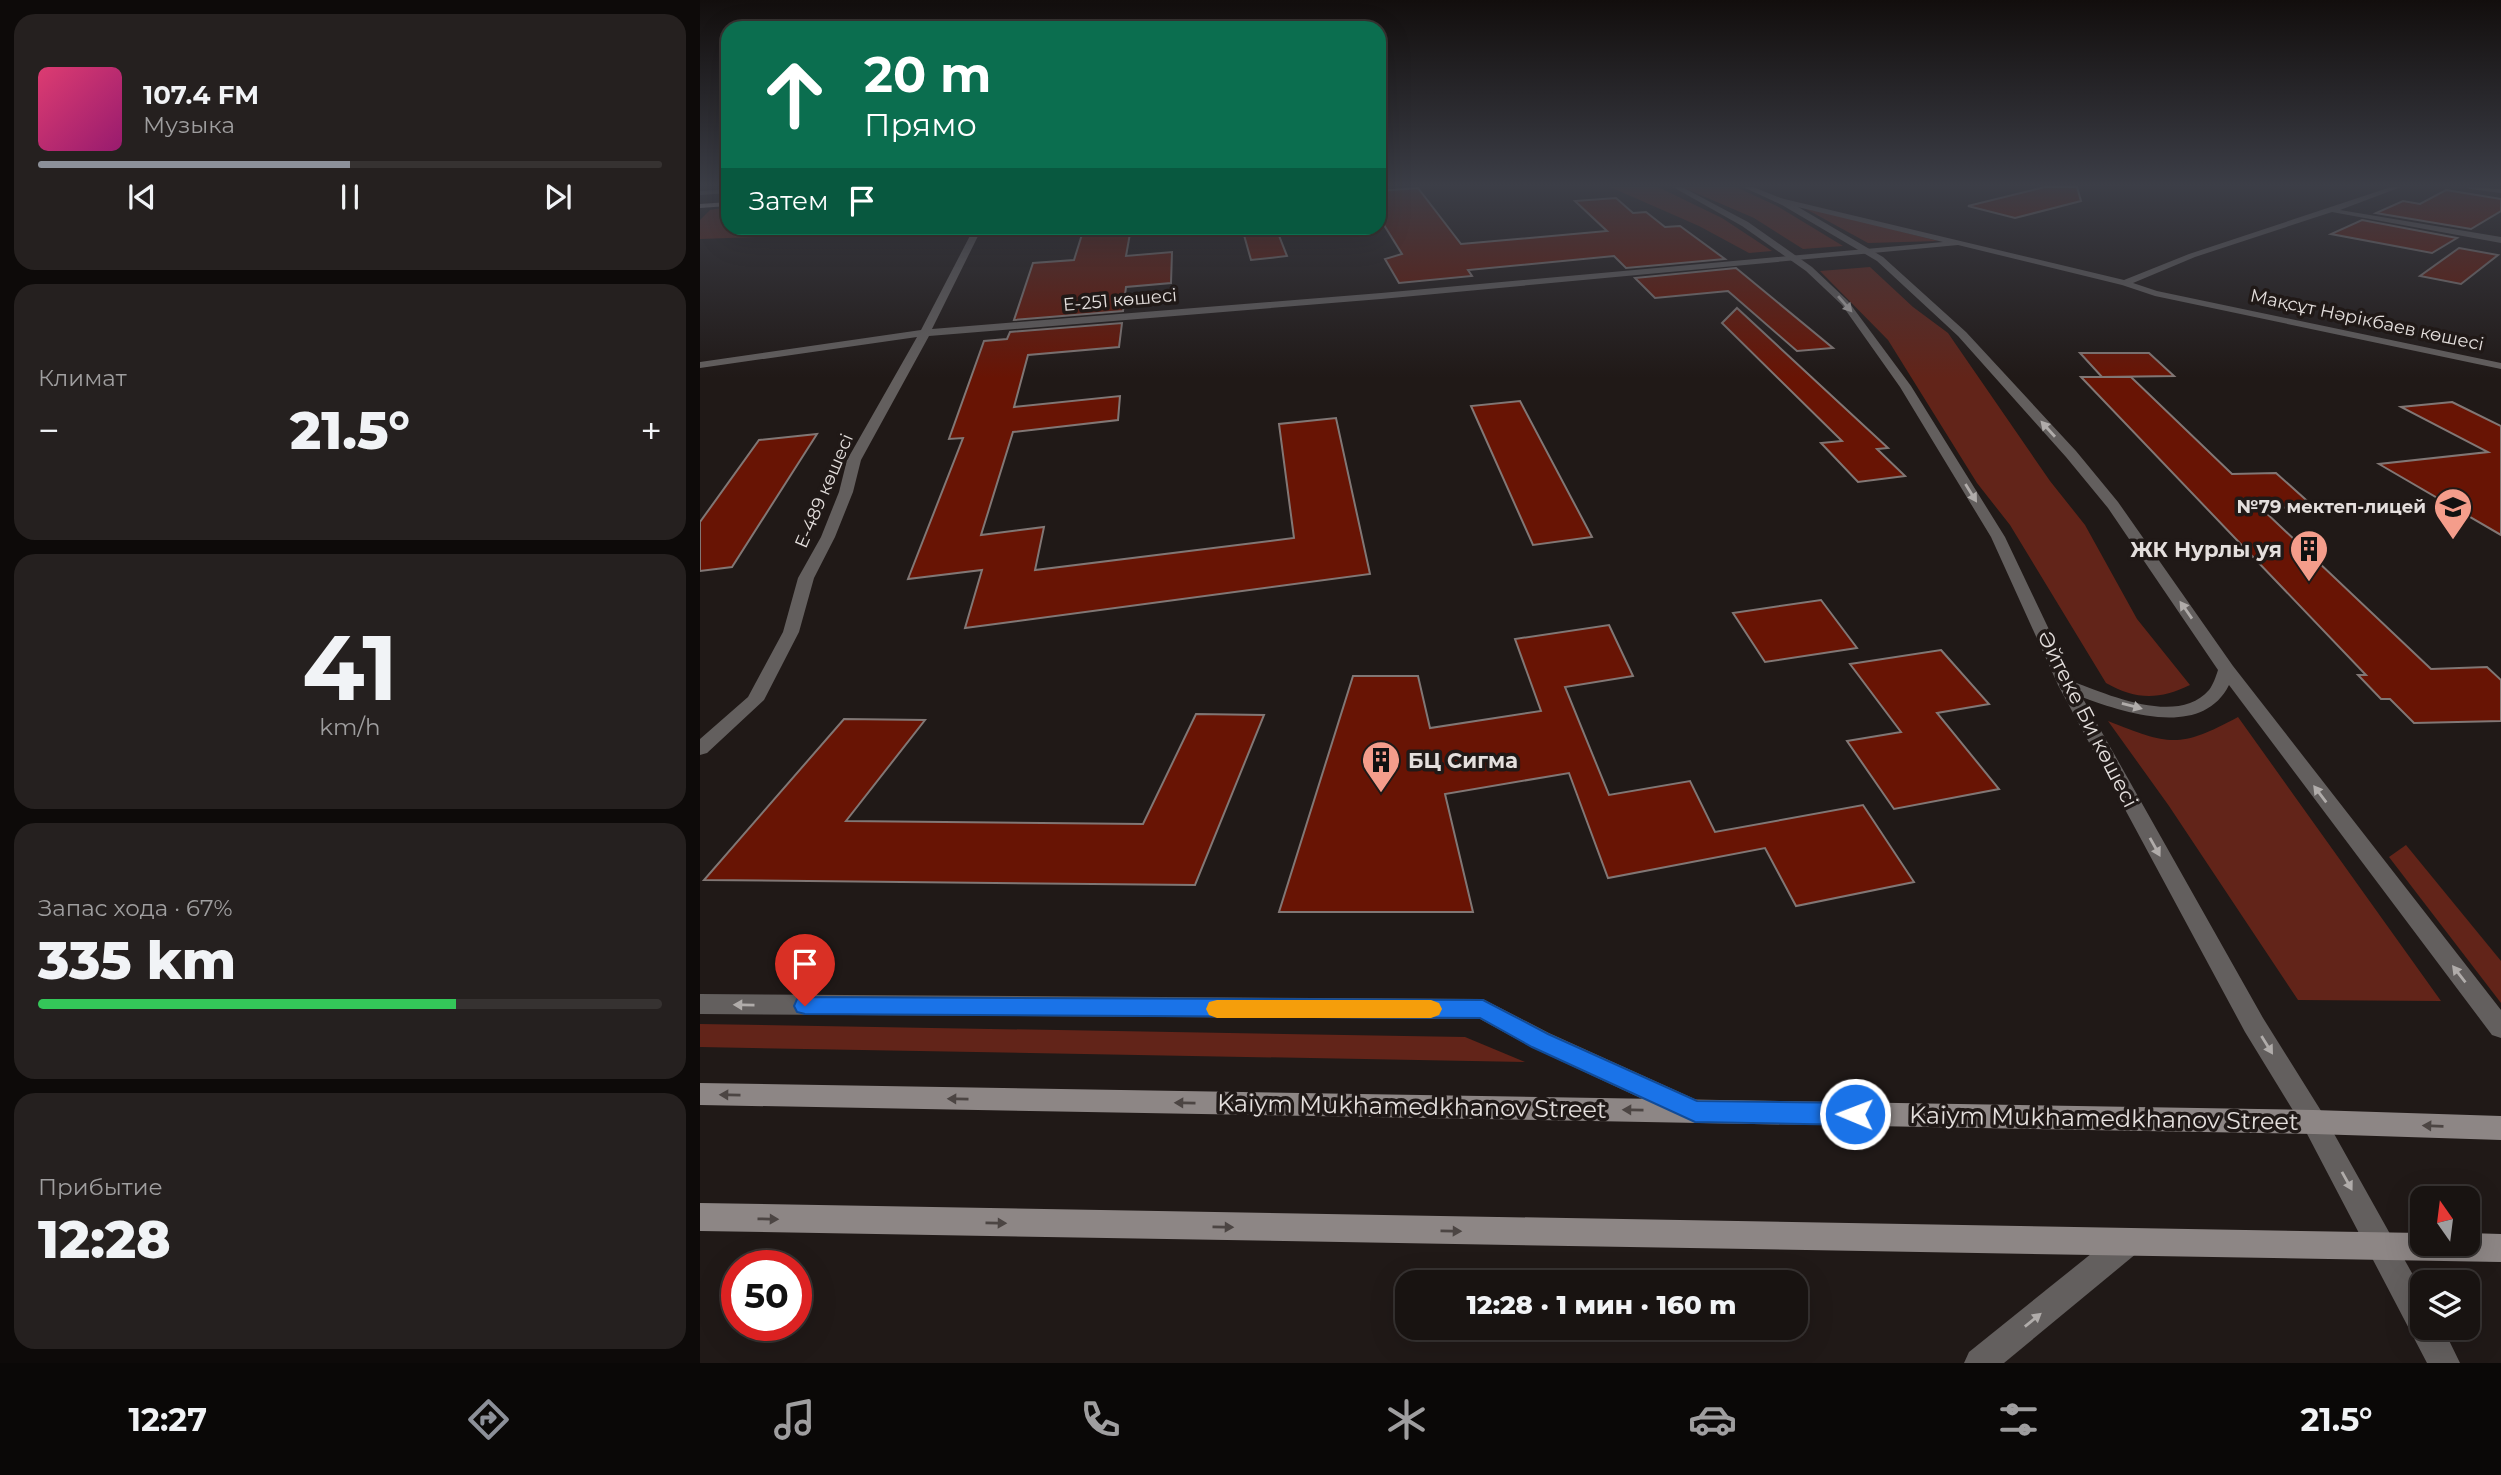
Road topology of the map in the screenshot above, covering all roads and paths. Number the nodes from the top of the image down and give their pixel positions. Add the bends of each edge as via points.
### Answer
1 (967, 251) edge
2 (1786, 251) edge
3 (1868, 251) junction
4 (1872, 251) edge
5 (1988, 251) edge
6 (2212, 251) edge
7 (1795, 257) junction
8 (2125, 283) junction
9 (925, 333) junction
10 (700, 365) edge
11 (2501, 366) edge
12 (2227, 670) junction
13 (2067, 685) junction
14 (700, 749) edge
15 (700, 1004) edge
16 (2501, 1028) edge
17 (700, 1094) edge
18 (1695, 1111) junction
19 (2314, 1122) junction
20 (2501, 1128) edge
21 (700, 1217) edge
22 (2127, 1243) junction
23 (2383, 1246) junction
24 (2501, 1248) edge
25 (2410, 1298) edge
26 (2432, 1340) edge
27 (1980, 1363) edge
28 (2444, 1363) edge

1 - 9 street, Е-489 көшесі
2 - 7 street, Әйтеке Би көшесі
3 - 4 street, Е-251 көшесі
3 - 7 street, Е-251 көшесі
12 -> 3 street via 2113,505 2071,454 1962,334
5 - 8 street, Мақсұт Нәрікбаев көшесі
6 - 8 street
7 - 9 street, Е-251 көшесі
7 -> 13 street, Әйтеке Би көшесі via 1845,303 1905,386 1998,537
8 - 11 street, Мақсұт Нәрікбаев көшесі
9 - 10 street, Е-251 көшесі
9 - 14 street, Е-489 көшесі via 854,460 828,537 806,578 791,632 755,701
13 -> 12 street via 2136,709 2165,711 2202,704 2217,693
16 -> 12 street
13 -> 19 street, Әйтеке Би көшесі via 2254,1025
18 -> 15 street via 1483,1009
18 -> 17 main road, Kaiym Mukhamedkhanov Street
18 - 19 main road, Kaiym Mukhamedkhanov Street
20 -> 19 main road, Kaiym Mukhamedkhanov Street
19 -> 23 street, Әйтеке Би көшесі
21 -> 22 main road
22 - 23 main road
27 -> 22 street
23 - 24 main road
23 - 25 street, Әйтеке Би көшесі
26 - 28 street

